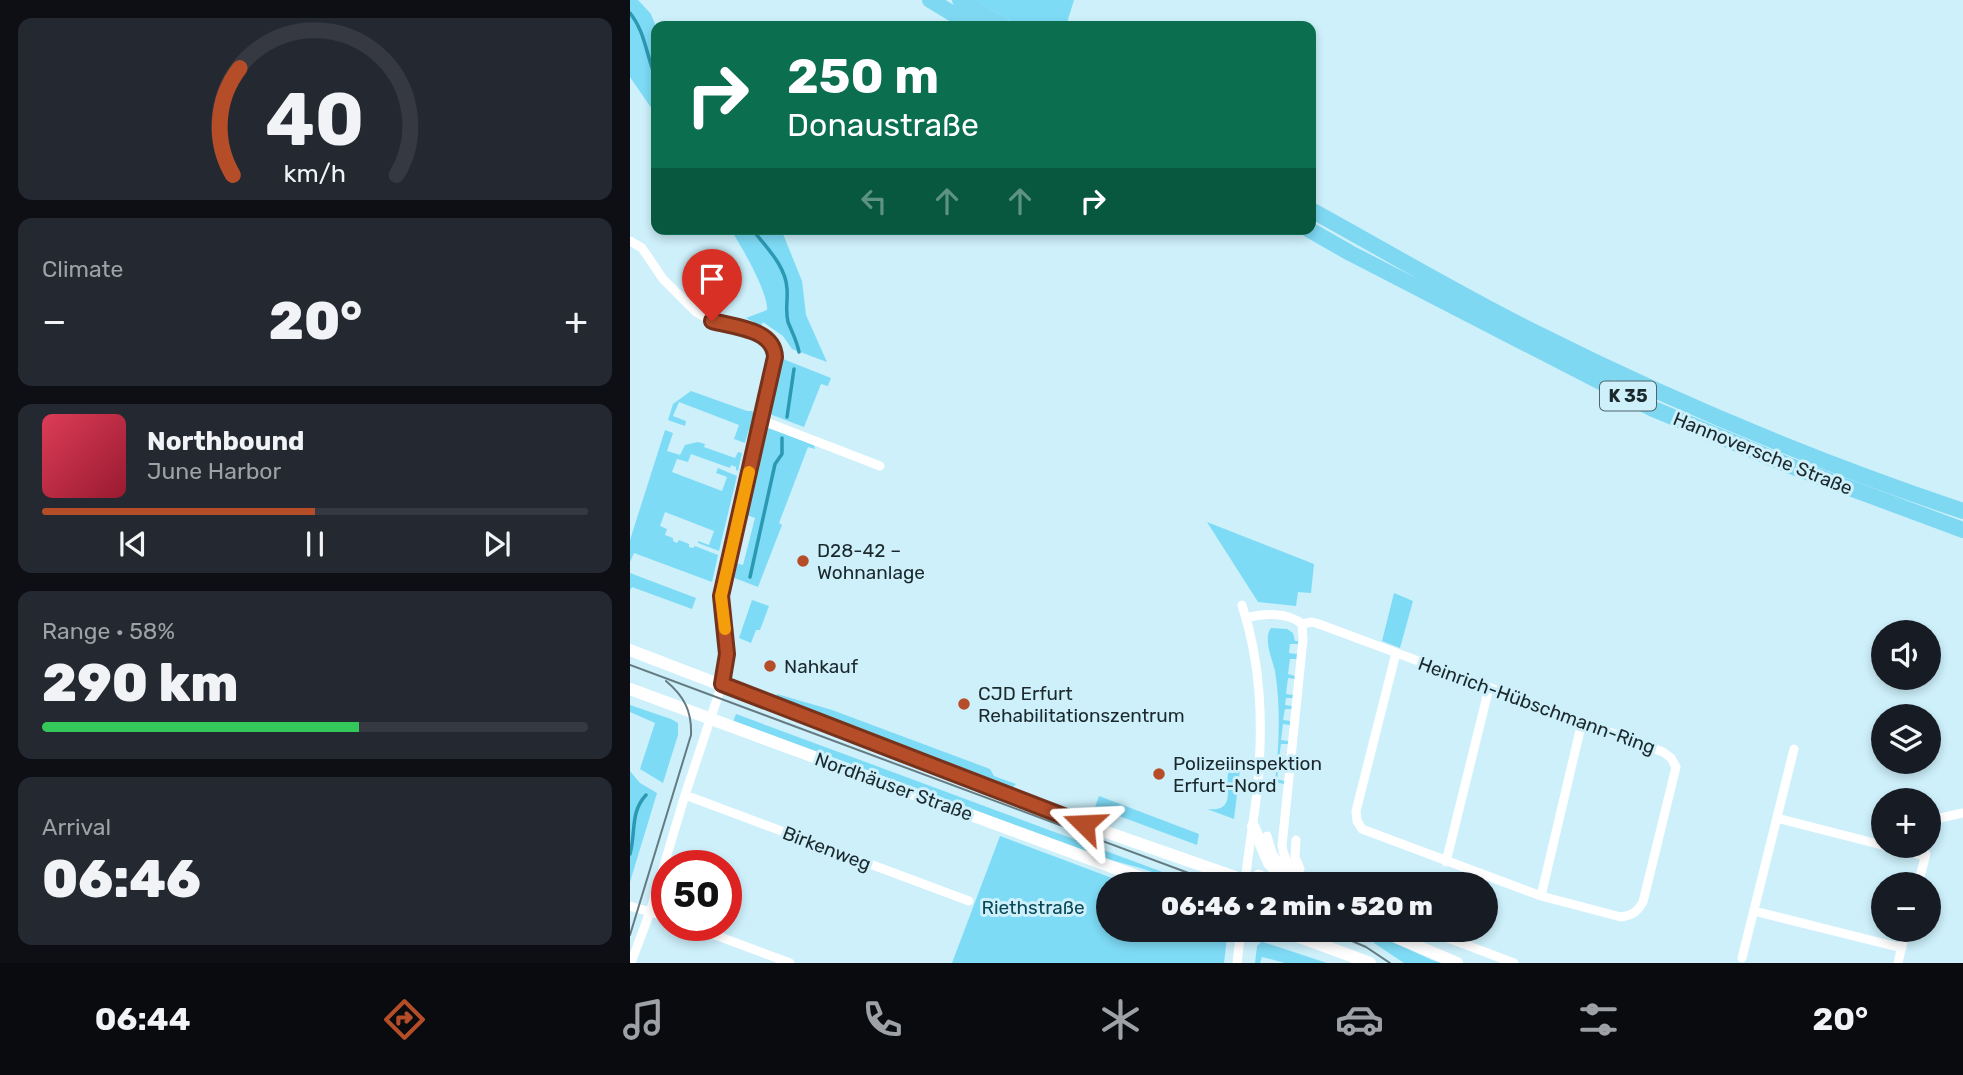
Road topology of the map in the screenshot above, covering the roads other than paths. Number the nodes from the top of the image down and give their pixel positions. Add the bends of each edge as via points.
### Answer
1 (930, 0) edge
2 (960, 0) edge
3 (965, 21) edge
4 (995, 21) edge
5 (1316, 213) edge
6 (1316, 234) edge
7 (630, 241) edge
8 (761, 420) junction
9 (880, 466) dead end
10 (1963, 511) edge
11 (1963, 530) edge
12 (1242, 605) dead end
13 (1246, 618) junction
14 (1302, 624) junction
15 (630, 650) edge
16 (1396, 653) junction
17 (722, 684) junction
18 (1489, 688) junction
19 (630, 689) edge
20 (710, 719) junction
21 (1582, 722) junction
22 (1794, 750) dead end
23 (685, 795) junction
24 (1963, 813) edge
25 (1777, 818) junction
26 (1941, 818) edge
27 (1253, 826) junction
28 (1267, 836) dead end
29 (1296, 840) dead end
30 (1871, 842) edge
31 (1446, 862) junction
32 (1125, 872) edge
33 (1257, 872) edge
34 (1274, 872) edge
35 (1275, 872) edge
36 (1277, 872) edge
37 (1283, 872) edge
38 (1293, 872) edge
39 (1541, 896) junction
40 (969, 901) dead end
41 (630, 906) edge
42 (1754, 911) junction
43 (650, 912) junction
44 (731, 941) edge
45 (1239, 942) edge
46 (1313, 942) edge
47 (1408, 942) edge
48 (1458, 942) edge
49 (1903, 942) edge
50 (1902, 948) junction
51 (1742, 958) dead end
52 (631, 963) edge
53 (790, 963) edge
54 (1237, 963) edge
55 (1370, 963) edge
56 (1457, 963) edge
57 (1514, 963) edge
58 (1898, 963) edge

1 - 3 highway
2 - 4 highway
5 - 10 highway, Hannoversche Straße / K 35 via 1536,333 1680,402 1890,487
6 - 11 highway, Hannoversche Straße / K 35 via 1651,408
7 - 8 street via 642,248 689,307 712,321 772,342 775,351
8 - 9 street
8 - 17 street via 721,596 727,654
12 - 13 street
13 - 14 street, Heinrich-Hübschmann-Ring via 1283,616
13 - 27 street via 1260,705
14 - 16 street, Heinrich-Hübschmann-Ring via 1320,624
14 - 38 street via 1282,846
15 - 17 main road, Nordhäuser Straße
16 - 18 street, Heinrich-Hübschmann-Ring
16 - 31 street, Heinrich-Hübschmann-Ring via 1357,821 1362,829
17 - 20 street
17 - 33 main road, Nordhäuser Straße via 1072,820
18 - 21 street, Heinrich-Hübschmann-Ring
18 - 31 street
19 - 20 main road, Nordhäuser Straße
20 - 23 street
20 - 32 main road, Nordhäuser Straße
21 - 39 street
21 - 39 street, Heinrich-Hübschmann-Ring via 1663,752 1676,767 1643,902 1632,916
22 - 25 street
23 - 40 street, Birkenweg
23 - 43 street
24 - 26 street
25 - 30 street
25 - 42 street
27 - 34 main road
27 - 35 street
28 - 36 street
29 - 37 street via 1295,857
31 - 39 street, Heinrich-Hübschmann-Ring
41 - 43 street
42 - 50 street
42 - 51 street
43 - 52 street
44 - 53 street
45 - 54 street
46 - 55 main road
47 - 56 main road
48 - 57 street
49 - 50 street
50 - 58 street

